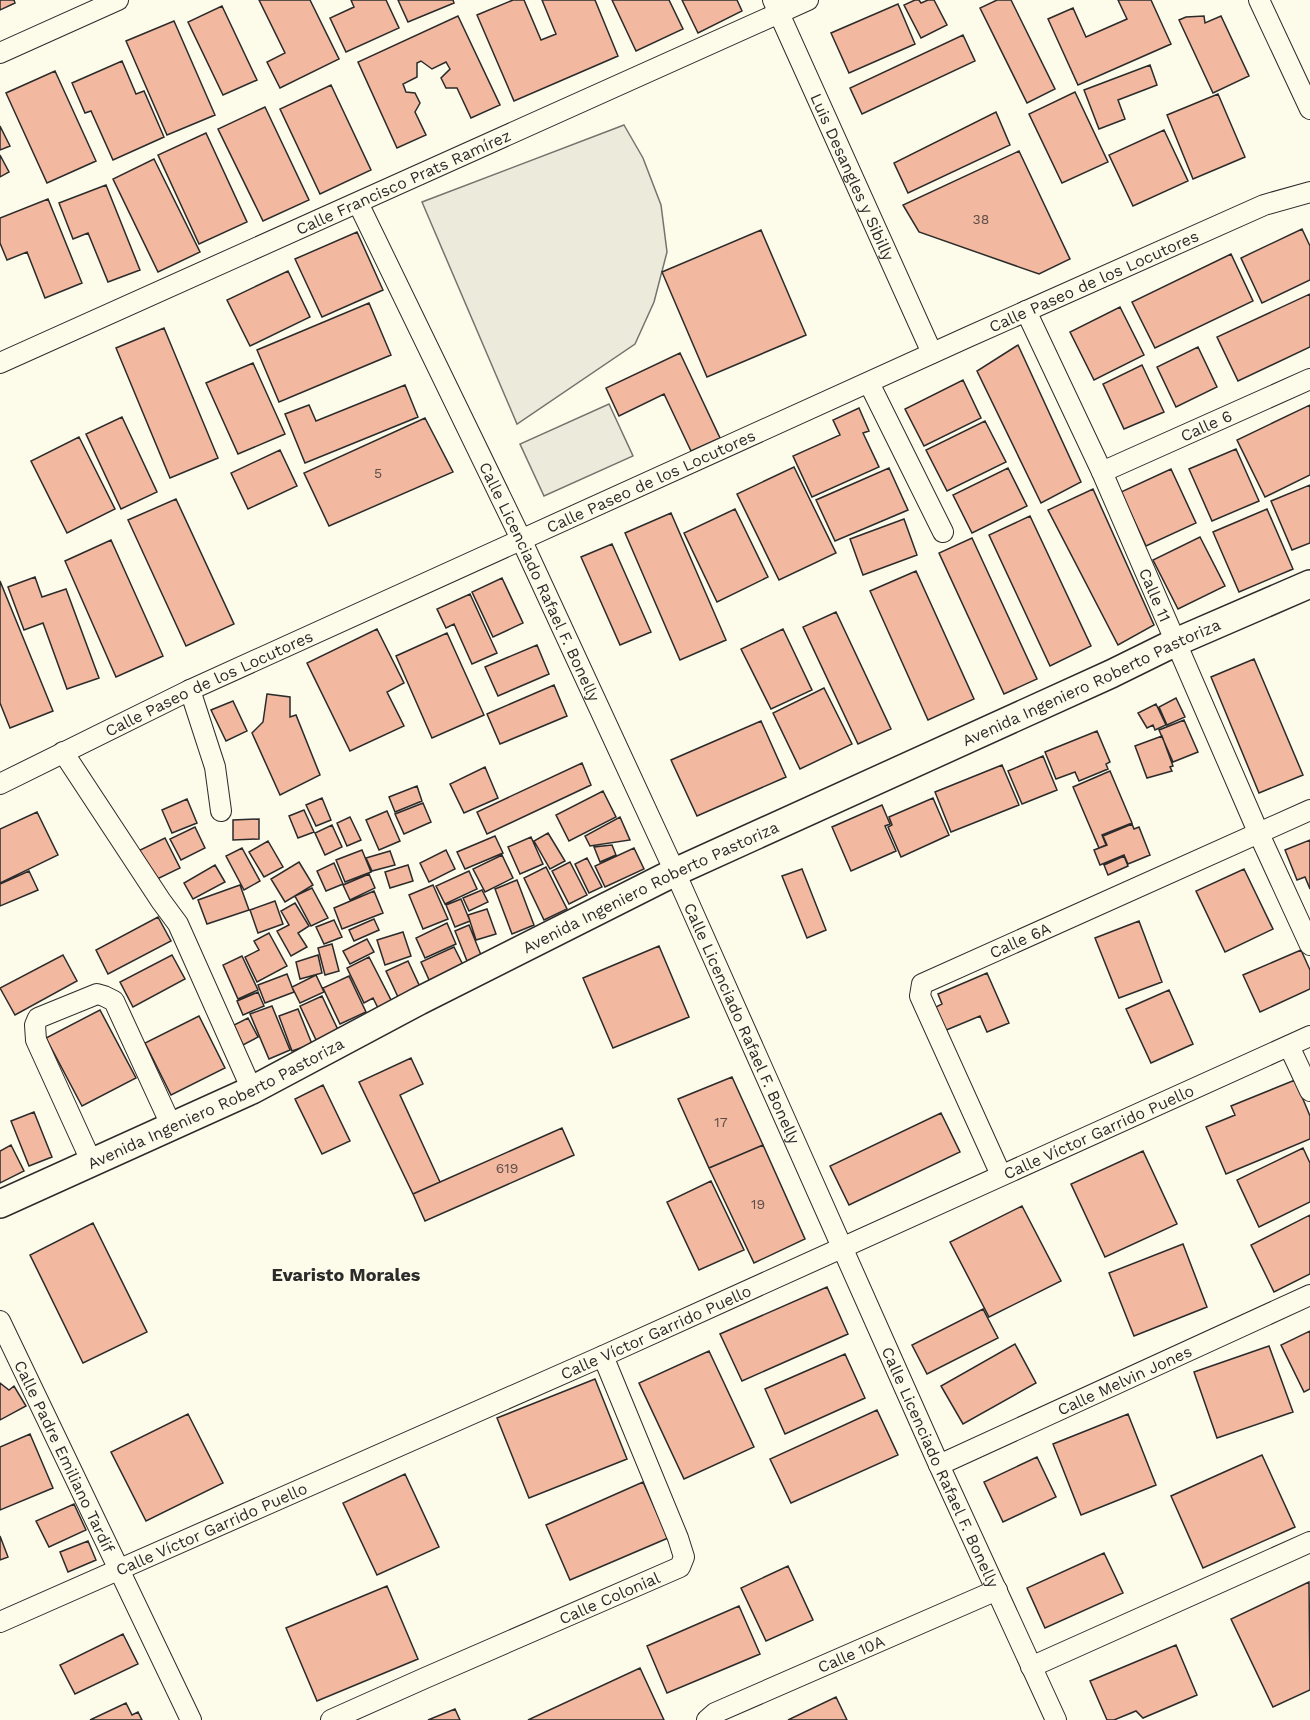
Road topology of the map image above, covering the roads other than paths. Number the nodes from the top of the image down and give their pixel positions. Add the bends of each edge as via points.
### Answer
1 (118, 0) edge
2 (808, 0) edge
3 (1259, 0) edge
4 (776, 7) edge
5 (0, 53) edge
6 (1310, 109) edge
7 (1310, 192) edge
8 (358, 203) junction
9 (1026, 311) junction
10 (932, 353) junction
11 (0, 363) edge
12 (1310, 379) edge
13 (869, 383) junction
14 (1102, 472) junction
15 (944, 532) dead end
16 (521, 539) junction
17 (1310, 584) edge
18 (1176, 642) junction
19 (190, 690) junction
20 (63, 752) junction
21 (0, 784) edge
22 (1310, 810) edge
23 (221, 811) dead end
24 (1258, 834) junction
25 (675, 872) junction
26 (1310, 945) edge
27 (1310, 1036) edge
28 (1289, 1046) junction
29 (252, 1090) junction
30 (1310, 1091) edge
31 (172, 1127) junction
32 (92, 1163) junction
33 (1001, 1174) junction
34 (0, 1204) edge
35 (842, 1248) junction
36 (1310, 1295) edge
37 (0, 1321) edge
38 (603, 1356) junction
39 (939, 1465) junction
40 (1310, 1542) edge
41 (119, 1569) junction
42 (997, 1590) junction
43 (0, 1622) edge
44 (1032, 1667) junction
45 (191, 1720) edge
46 (331, 1720) edge
47 (707, 1720) edge
48 (1056, 1720) edge

1 - 5 street
2 - 4 street, Calle Francisco Prats Ramírez
3 - 6 street
4 - 8 street, Calle Francisco Prats Ramírez
4 - 10 street, Luis Desangles y Sibilly
7 - 9 street, Calle Paseo de los Locutores via 1264,205
8 - 11 street, Calle Francisco Prats Ramírez
8 - 16 street, Calle Licenciado Rafael F. Bonelly
9 - 10 street, Calle Paseo de los Locutores
9 - 14 street, Calle 11
10 - 13 street, Calle Paseo de los Locutores
12 - 14 street, Calle 6
13 - 15 street
13 - 16 street, Calle Paseo de los Locutores
14 - 18 street, Calle 11
16 - 19 street, Calle Paseo de los Locutores
16 - 25 street, Calle Licenciado Rafael F. Bonelly
17 - 18 street, Avenida Ingeniero Roberto Pastoriza
18 - 24 street, Calle 11
18 - 25 street, Avenida Ingeniero Roberto Pastoriza
19 - 20 street, Calle Paseo de los Locutores
19 - 23 street via 215,767
20 - 21 street, Calle Paseo de los Locutores
20 - 29 street via 178,924
22 - 24 street, Calle 6A
24 - 26 street, Calle 11
24 - 33 street, Calle 6A via 922,984 920,996
25 - 29 street, Avenida Ingeniero Roberto Pastoriza
25 - 35 street, Calle Licenciado Rafael F. Bonelly
27 - 28 street, Calle Víctor Garrido Puello
28 - 30 street
28 - 33 street, Calle Víctor Garrido Puello
29 - 31 street, Avenida Ingeniero Roberto Pastoriza
31 - 32 street, Avenida Ingeniero Roberto Pastoriza
31 - 32 street via 114,1001 97,994 38,1018 36,1040
32 - 34 street, Avenida Ingeniero Roberto Pastoriza
33 - 35 street, Calle Víctor Garrido Puello
35 - 38 street, Calle Víctor Garrido Puello
35 - 39 street, Calle Licenciado Rafael F. Bonelly
36 - 39 street, Calle Melvin Jones
37 - 41 street, Calle Padre Emiliano Tardif
38 - 41 street, Calle Víctor Garrido Puello
38 - 46 street, Calle Colonial via 678,1538 684,1557 680,1567
39 - 42 street, Calle Licenciado Rafael F. Bonelly
40 - 44 street
41 - 43 street, Calle Víctor Garrido Puello
41 - 45 street, Calle Padre Emiliano Tardif
42 - 44 street, Calle Licenciado Rafael F. Bonelly
42 - 47 street, Calle 10A via 715,1713
44 - 48 street, Calle Licenciado Rafael F. Bonelly

